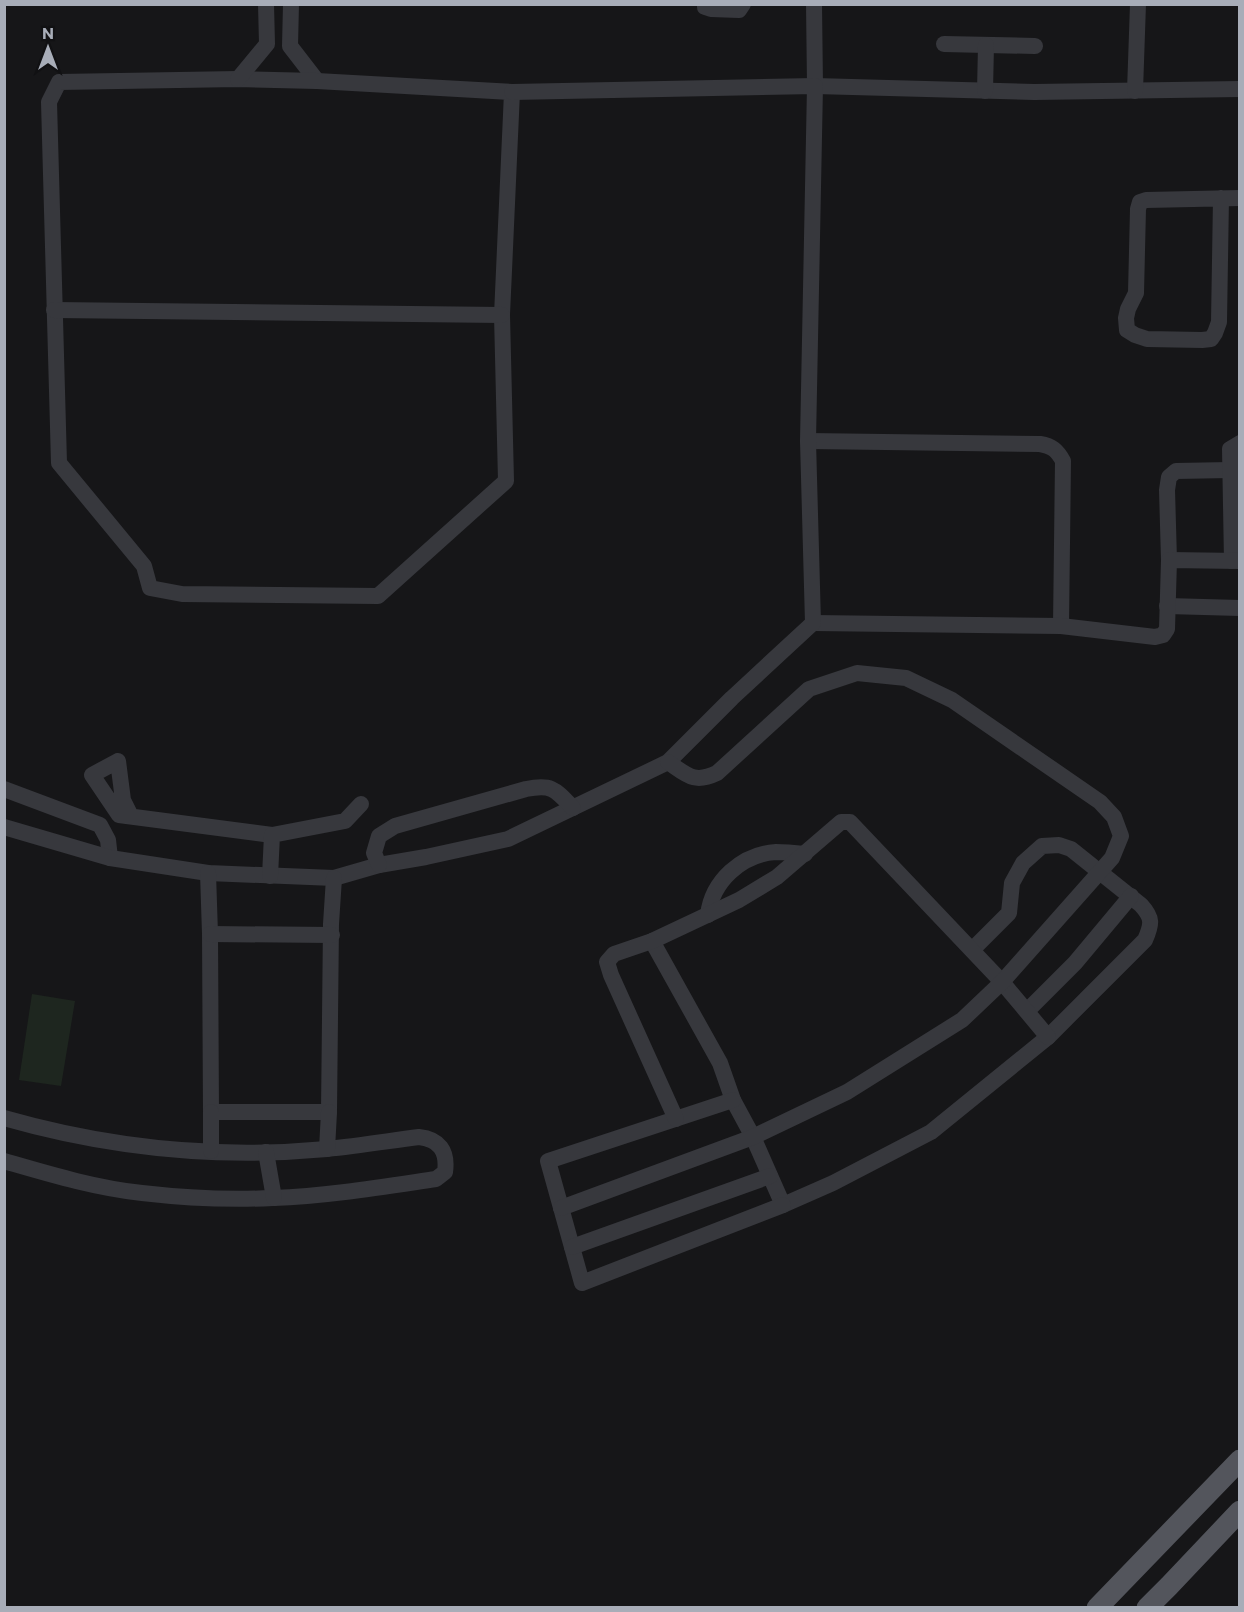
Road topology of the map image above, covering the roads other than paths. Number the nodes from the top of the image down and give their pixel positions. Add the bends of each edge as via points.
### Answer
1 (266, 4) edge
2 (291, 4) edge
3 (705, 4) edge
4 (743, 4) edge
5 (814, 4) edge
6 (1138, 4) edge
7 (267, 44) junction
8 (944, 44) dead end
9 (986, 45) junction
10 (1035, 45) dead end
11 (291, 46) junction
12 (238, 79) junction
13 (316, 81) junction
14 (815, 86) junction
15 (1239, 89) edge
16 (1135, 90) junction
17 (985, 91) junction
18 (512, 92) junction
19 (1221, 198) junction
20 (1239, 198) edge
21 (54, 310) junction
22 (502, 315) junction
23 (808, 441) junction
24 (1239, 444) edge
25 (1230, 470) junction
26 (1235, 504) edge
27 (1168, 560) junction
28 (1236, 561) edge
29 (1167, 606) junction
30 (1239, 608) edge
31 (813, 623) junction
32 (1060, 626) junction
33 (668, 762) junction
34 (4, 789) edge
35 (361, 804) dead end
36 (573, 808) junction
37 (131, 816) junction
38 (4, 827) edge
39 (272, 835) junction
40 (805, 854) junction
41 (110, 858) junction
42 (379, 865) junction
43 (1100, 871) junction
44 (208, 873) junction
45 (270, 876) junction
46 (334, 878) junction
47 (1131, 896) junction
48 (708, 915) junction
49 (210, 933) junction
50 (332, 935) junction
51 (652, 941) junction
52 (972, 950) junction
53 (1002, 982) junction
54 (1027, 1011) junction
55 (1048, 1037) junction
56 (733, 1100) junction
57 (212, 1112) junction
58 (328, 1112) junction
59 (4, 1118) edge
60 (676, 1119) junction
61 (753, 1137) junction
62 (327, 1149) junction
63 (211, 1151) junction
64 (266, 1152) junction
65 (4, 1161) edge
66 (770, 1176) junction
67 (274, 1198) junction
68 (783, 1205) junction
69 (561, 1208) junction
70 (572, 1247) junction
71 (1239, 1460) edge
72 (1235, 1520) edge
73 (1097, 1608) edge
74 (1147, 1608) edge

1 - 7 street
2 - 11 street
3 - 4 street via 711,9 739,9
5 - 14 street
6 - 16 street
7 - 11 street
7 - 12 street
8 - 9 street
9 - 10 street
9 - 17 street
11 - 13 street
12 - 13 street
12 - 21 street via 59,82 49,102
13 - 18 street
14 - 17 street
14 - 18 street
14 - 23 street
15 - 16 street
16 - 17 street
18 - 22 street
19 - 19 street via 1140,202 1136,293 1128,309 1127,330 1147,339 1211,339 1219,322
19 - 20 street
21 - 22 street
21 - 22 street via 59,464 144,566 150,588 182,594 378,596 506,481
23 - 31 street
23 - 32 street via 1050,446 1063,461
24 - 25 street via 1230,449
25 - 26 street
25 - 27 street via 1176,471 1169,477
26 - 28 street
27 - 28 street
27 - 29 street
29 - 30 street
29 - 32 street via 1167,629 1155,637
31 - 32 street
31 - 33 street
33 - 36 street
33 - 43 street via 692,778 705,778 717,773 809,689 857,673 906,678 952,700 1100,802 1114,817 1121,836 1112,858
34 - 41 street via 100,825 108,840
35 - 39 street via 345,821
36 - 42 street via 508,839
36 - 42 street via 558,792 544,786 395,826 379,836 374,852
37 - 37 street via 119,815 92,775 118,761 123,800
37 - 39 street
38 - 41 street
39 - 45 street
40 - 48 street via 777,877
40 - 48 street via 775,852 753,856 727,873 713,893
40 - 52 street via 841,822 850,822
41 - 44 street
42 - 46 street
43 - 47 street
43 - 52 street via 1071,849 1042,846 1023,863 1012,883 1009,913
43 - 53 street
44 - 45 street
44 - 49 street
45 - 46 street
46 - 50 street
47 - 54 street via 1075,963
47 - 55 street via 1150,915 1145,940
48 - 51 street
49 - 50 street
49 - 57 street
50 - 58 street
51 - 56 street via 720,1063
51 - 60 street via 614,954 608,962
52 - 53 street
53 - 54 street
53 - 61 street via 953,1026 846,1092
54 - 55 street
55 - 68 street via 931,1132
56 - 60 street
56 - 61 street
57 - 58 street
57 - 63 street
58 - 62 street
59 - 63 street via 92,1139
60 - 69 street via 548,1161
61 - 66 street
61 - 69 street
62 - 64 street
62 - 67 street via 431,1138 440,1145 445,1172 436,1179 352,1192
63 - 64 street
64 - 67 street
65 - 67 street via 140,1193
66 - 68 street
66 - 70 street
68 - 70 street via 582,1283
69 - 70 street
71 - 73 main road
72 - 74 main road

